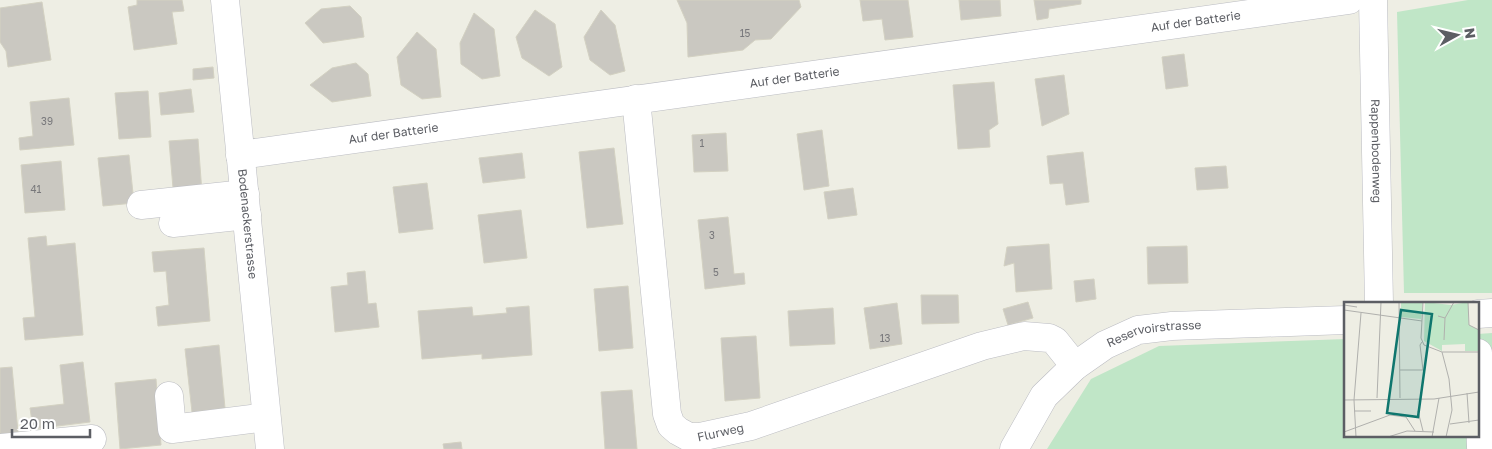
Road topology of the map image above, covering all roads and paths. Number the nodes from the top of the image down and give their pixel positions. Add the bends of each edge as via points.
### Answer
1 (225, 0) edge
2 (1349, 0) edge
3 (1374, 0) edge
4 (636, 99) junction
5 (240, 155) junction
6 (246, 204) junction
7 (141, 205) dead end
8 (173, 223) dead end
9 (1379, 302) edge
10 (1344, 320) edge
11 (1074, 366) junction
12 (169, 396) dead end
13 (1480, 416) edge
14 (266, 417) junction
15 (92, 439) dead end
16 (174, 439) edge
17 (41, 447) edge
18 (1481, 447) dead end
19 (0, 448) edge
20 (270, 449) edge
21 (1014, 449) edge

1 - 5 street, Bodenackerstrasse
2 - 4 street, Auf der Batterie
3 - 9 street, Rappenbodenweg
4 - 5 street, Auf der Batterie
4 - 11 street, Flurweg via 667,414 671,425 678,431 689,437 700,437 751,426 982,346 1024,336 1055,341
5 - 6 street, Bodenackerstrasse
6 - 7 street
6 - 8 street
6 - 14 street, Bodenackerstrasse
10 - 11 street, Reservoirstrasse via 1138,330 1106,344
11 - 21 street, Reservoirstrasse via 1044,396
12 - 16 street
13 - 18 street
14 - 16 street
14 - 20 street, Bodenackerstrasse
15 - 17 street
17 - 19 street

